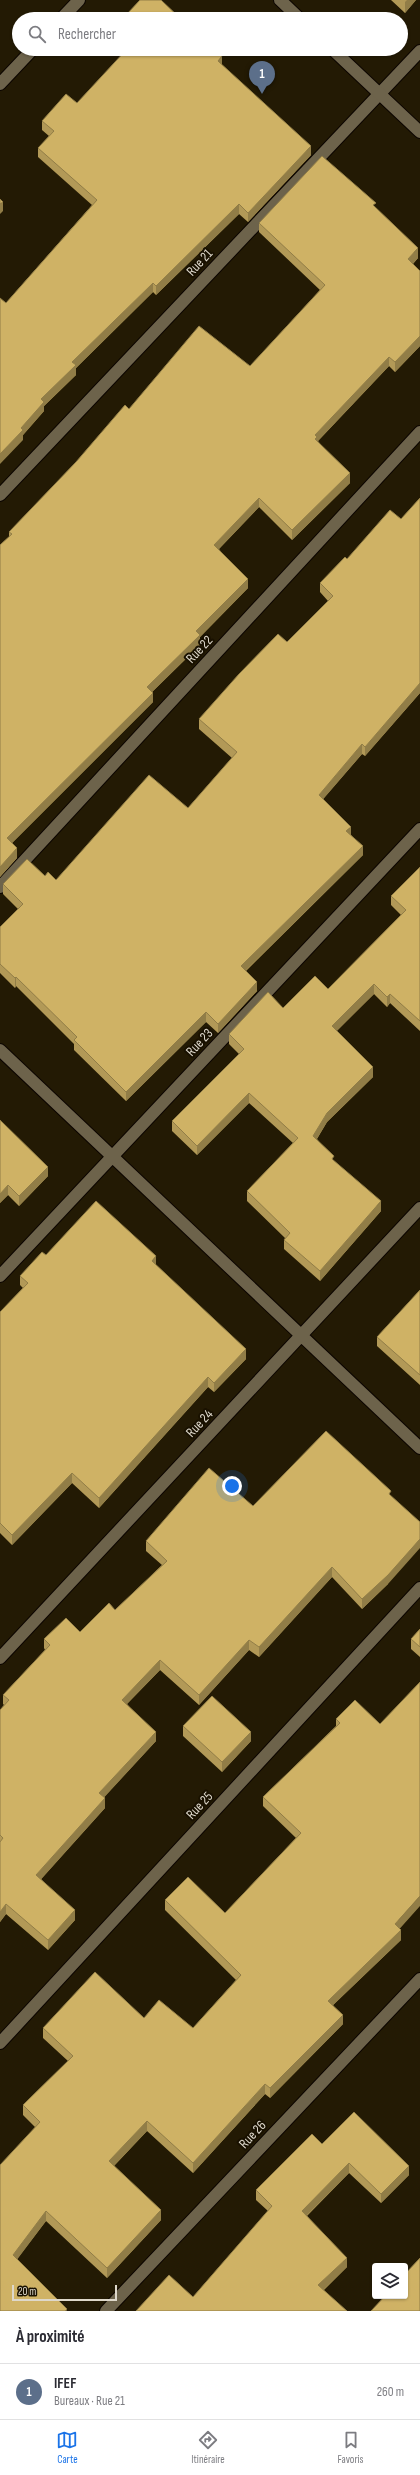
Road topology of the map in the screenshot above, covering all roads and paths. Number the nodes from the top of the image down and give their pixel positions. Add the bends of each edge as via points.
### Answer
1 (79, 0) edge
2 (280, 0) edge
3 (68, 12) edge
4 (293, 12) edge
5 (420, 51) edge
6 (26, 56) edge
7 (339, 56) edge
8 (0, 84) edge
9 (380, 94) junction
10 (420, 132) edge
11 (420, 432) edge
12 (0, 495) edge
13 (420, 830) edge
14 (0, 886) edge
15 (0, 1050) edge
16 (112, 1156) junction
17 (420, 1208) edge
18 (0, 1276) edge
19 (302, 1336) junction
20 (420, 1448) edge
21 (420, 1588) edge
22 (0, 1658) edge
23 (420, 1979) edge
24 (0, 2043) edge
25 (106, 2311) edge

1 - 3 street
2 - 4 street
5 - 9 street, Rue 21
6 - 8 street
7 - 9 street
9 - 10 street
9 - 12 street, Rue 21
11 - 14 street, Rue 22
13 - 16 street, Rue 23
15 - 16 street
16 - 18 street, Rue 23
16 - 19 street
17 - 19 street, Rue 24
19 - 20 street
19 - 22 street, Rue 24
21 - 24 street, Rue 25
23 - 25 street, Rue 26

